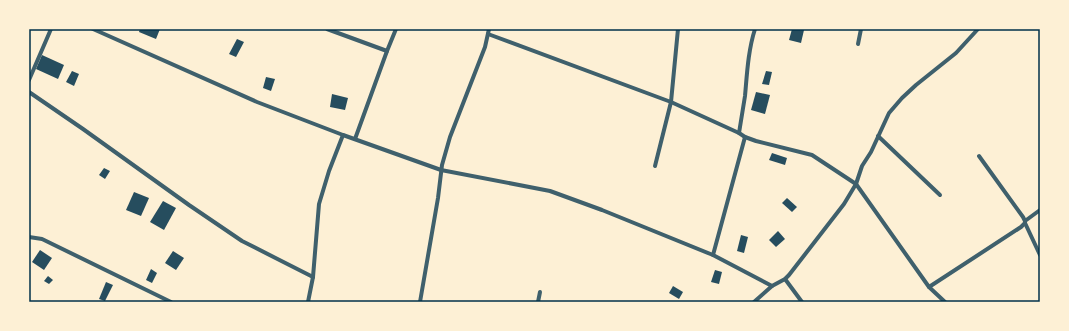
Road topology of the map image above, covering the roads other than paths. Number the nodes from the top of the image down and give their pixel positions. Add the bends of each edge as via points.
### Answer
1 (51, 29) edge
2 (93, 29) edge
3 (327, 29) edge
4 (396, 29) edge
5 (489, 29) edge
6 (678, 29) edge
7 (755, 29) edge
8 (861, 29) edge
9 (978, 29) edge
10 (488, 34) junction
11 (858, 44) dead end
12 (387, 51) junction
13 (29, 80) edge
14 (29, 92) edge
15 (671, 102) junction
16 (739, 133) junction
17 (343, 135) junction
18 (745, 136) junction
19 (878, 136) junction
20 (355, 139) junction
21 (979, 156) dead end
22 (655, 166) dead end
23 (441, 170) junction
24 (856, 184) junction
25 (940, 195) dead end
26 (1040, 210) edge
27 (1025, 222) junction
28 (29, 237) edge
29 (713, 255) junction
30 (1040, 255) edge
31 (313, 277) junction
32 (785, 279) junction
33 (772, 286) junction
34 (929, 287) junction
35 (540, 292) dead end
36 (171, 302) edge
37 (308, 302) edge
38 (420, 302) edge
39 (538, 302) edge
40 (754, 302) edge
41 (802, 302) edge
42 (945, 302) edge

1 - 13 street
2 - 17 street via 257,102
3 - 12 street
4 - 12 street
5 - 10 street
6 - 15 street
7 - 16 street via 746,72
8 - 11 street
9 - 19 street via 956,53 902,98 889,113
10 - 15 street
10 - 23 street via 450,137
12 - 20 street
14 - 31 street via 242,241
15 - 16 street
15 - 22 street
16 - 18 street
17 - 20 street
17 - 31 street via 319,204
18 - 24 street via 812,155
18 - 29 street
19 - 24 street via 862,166
19 - 25 street
20 - 23 street
21 - 27 street
23 - 29 street via 550,191
23 - 38 street
24 - 32 street via 844,204
24 - 34 street
26 - 27 street
27 - 30 street
27 - 34 street
28 - 36 street via 42,239
29 - 33 street
31 - 37 street
32 - 33 street
32 - 41 street
33 - 40 street
34 - 42 street
35 - 39 street

